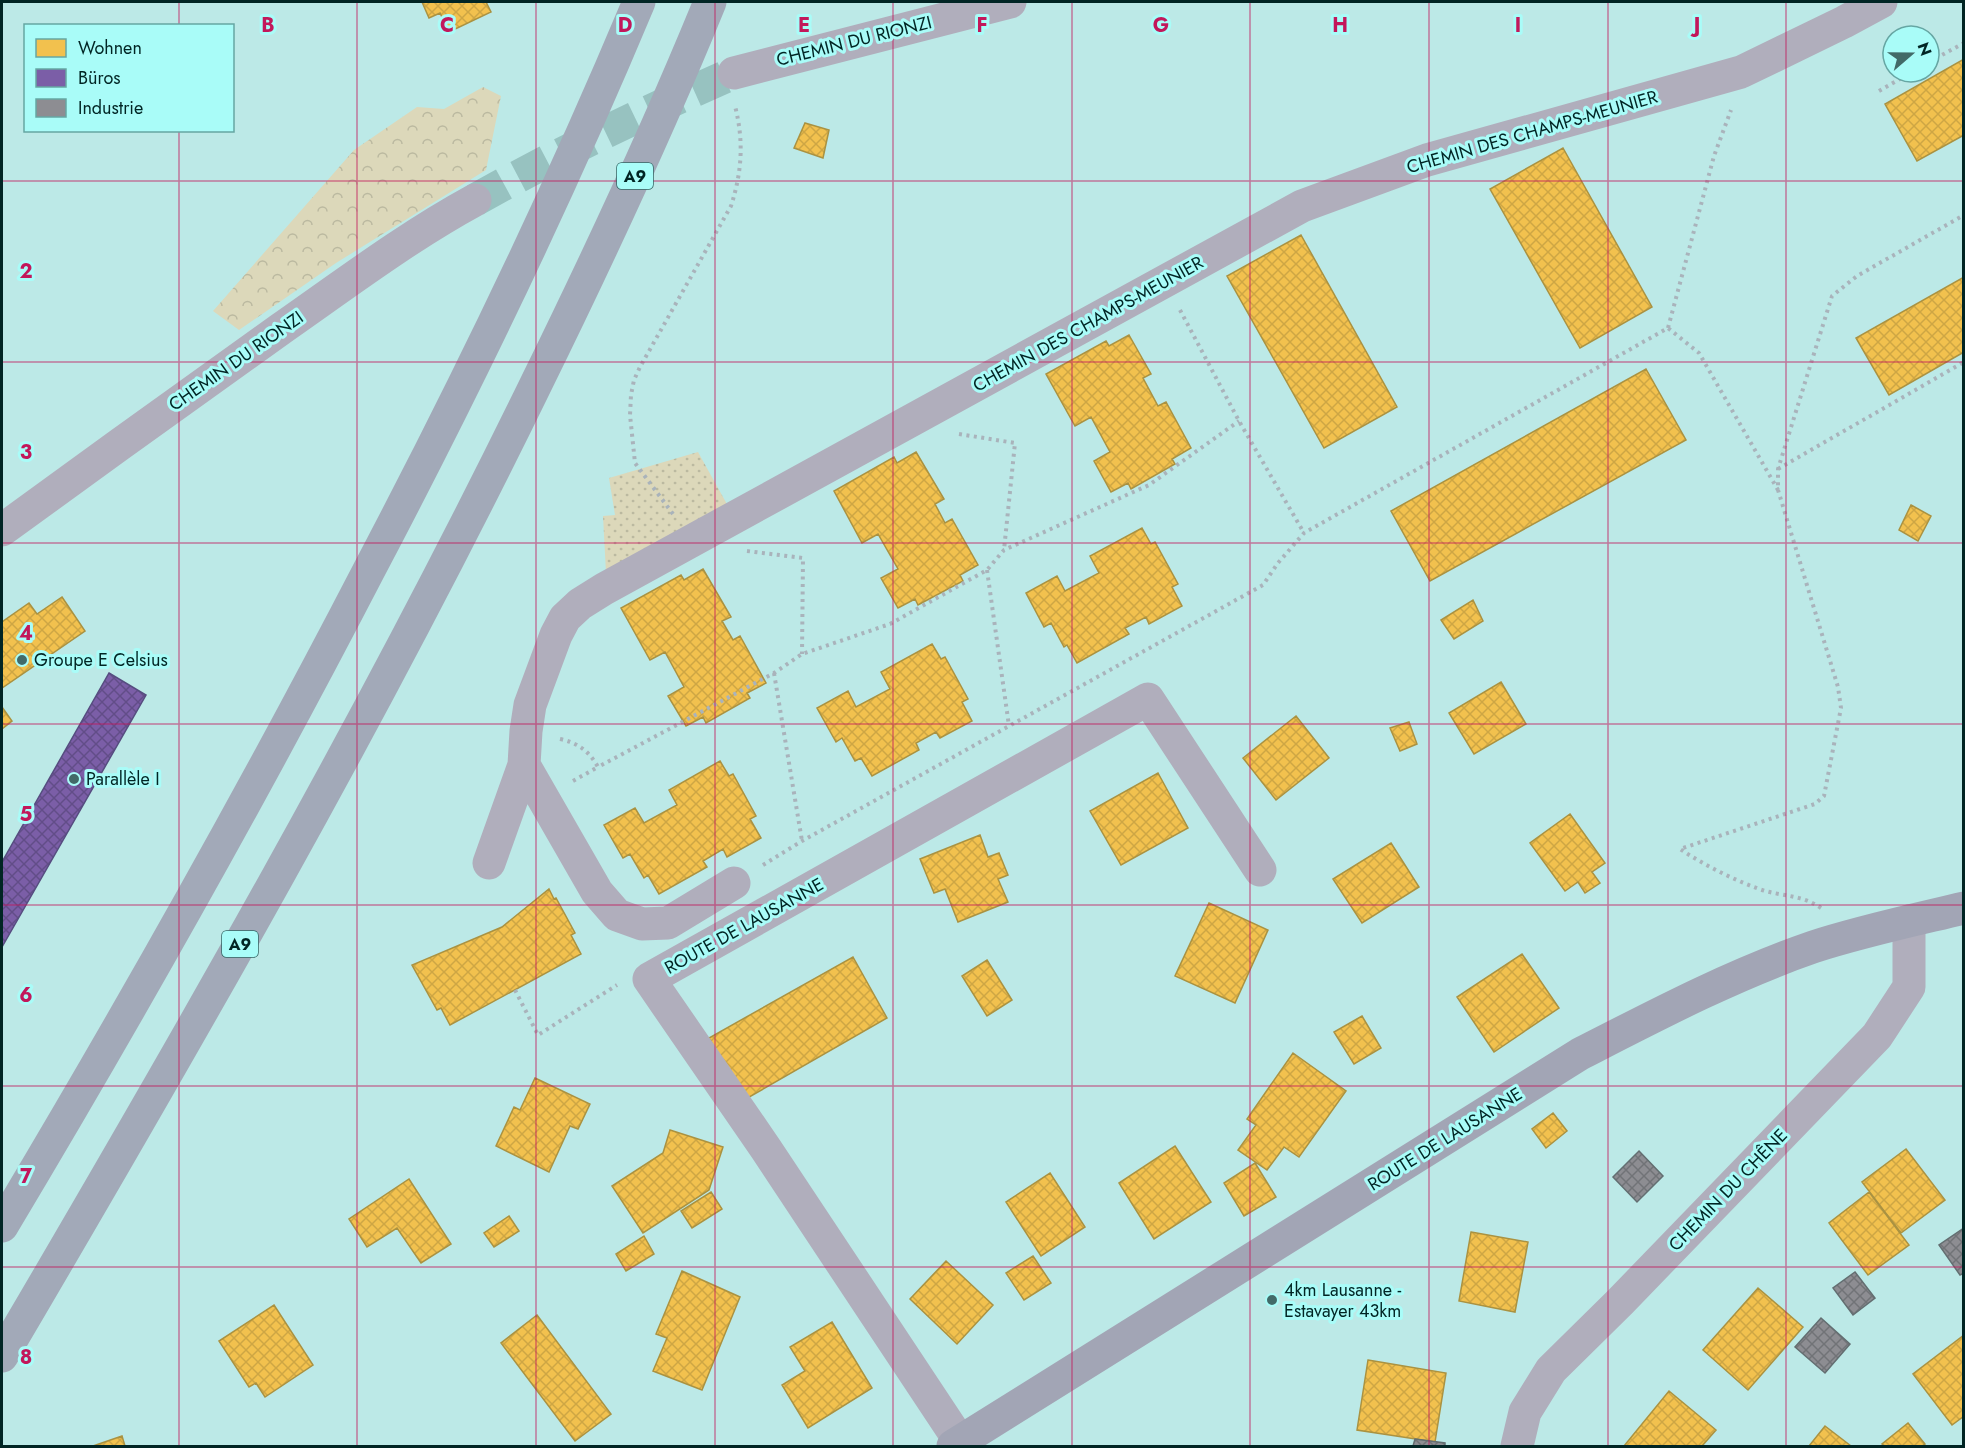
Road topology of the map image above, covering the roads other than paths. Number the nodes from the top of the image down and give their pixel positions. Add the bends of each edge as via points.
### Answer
1 (631, 2) edge
2 (639, 2) edge
3 (710, 2) edge
4 (1010, 2) edge
5 (1881, 2) edge
6 (619, 49) junction
7 (733, 87) tunnel mouth
8 (475, 200) tunnel mouth
9 (2, 530) edge
10 (524, 765) junction
11 (489, 863) dead end
12 (1260, 870) dead end
13 (734, 883) road end
14 (1964, 908) edge
15 (1909, 921) junction
16 (2, 1226) edge
17 (2, 1356) edge
18 (957, 1445) edge
19 (1517, 1446) edge

1 - 6 highway
2 - 6 highway
3 - 17 highway, A9 via 598,259 377,697 187,1039
4 - 7 street, CHEMIN DU RIONZI
5 - 10 street, CHEMIN DES CHAMPS-MEUNIER via 1741,72 1427,160 1302,206 604,589 565,618 530,705
6 - 16 highway via 539,231 317,670 148,976
8 - 9 street, CHEMIN DU RIONZI via 372,265
10 - 11 street, CHEMIN DES CHAMPS-MEUNIER
10 - 13 street via 597,892 617,915 642,924 668,922
12 - 18 street, ROUTE DE LAUSANNE via 1148,699 649,979 772,1159
14 - 15 main road, ROUTE DE LAUSANNE
15 - 18 main road, ROUTE DE LAUSANNE via 1815,947 1750,971 1580,1054
15 - 19 street, CHEMIN DU CHÊNE via 1909,987 1877,1036 1551,1370 1526,1412

